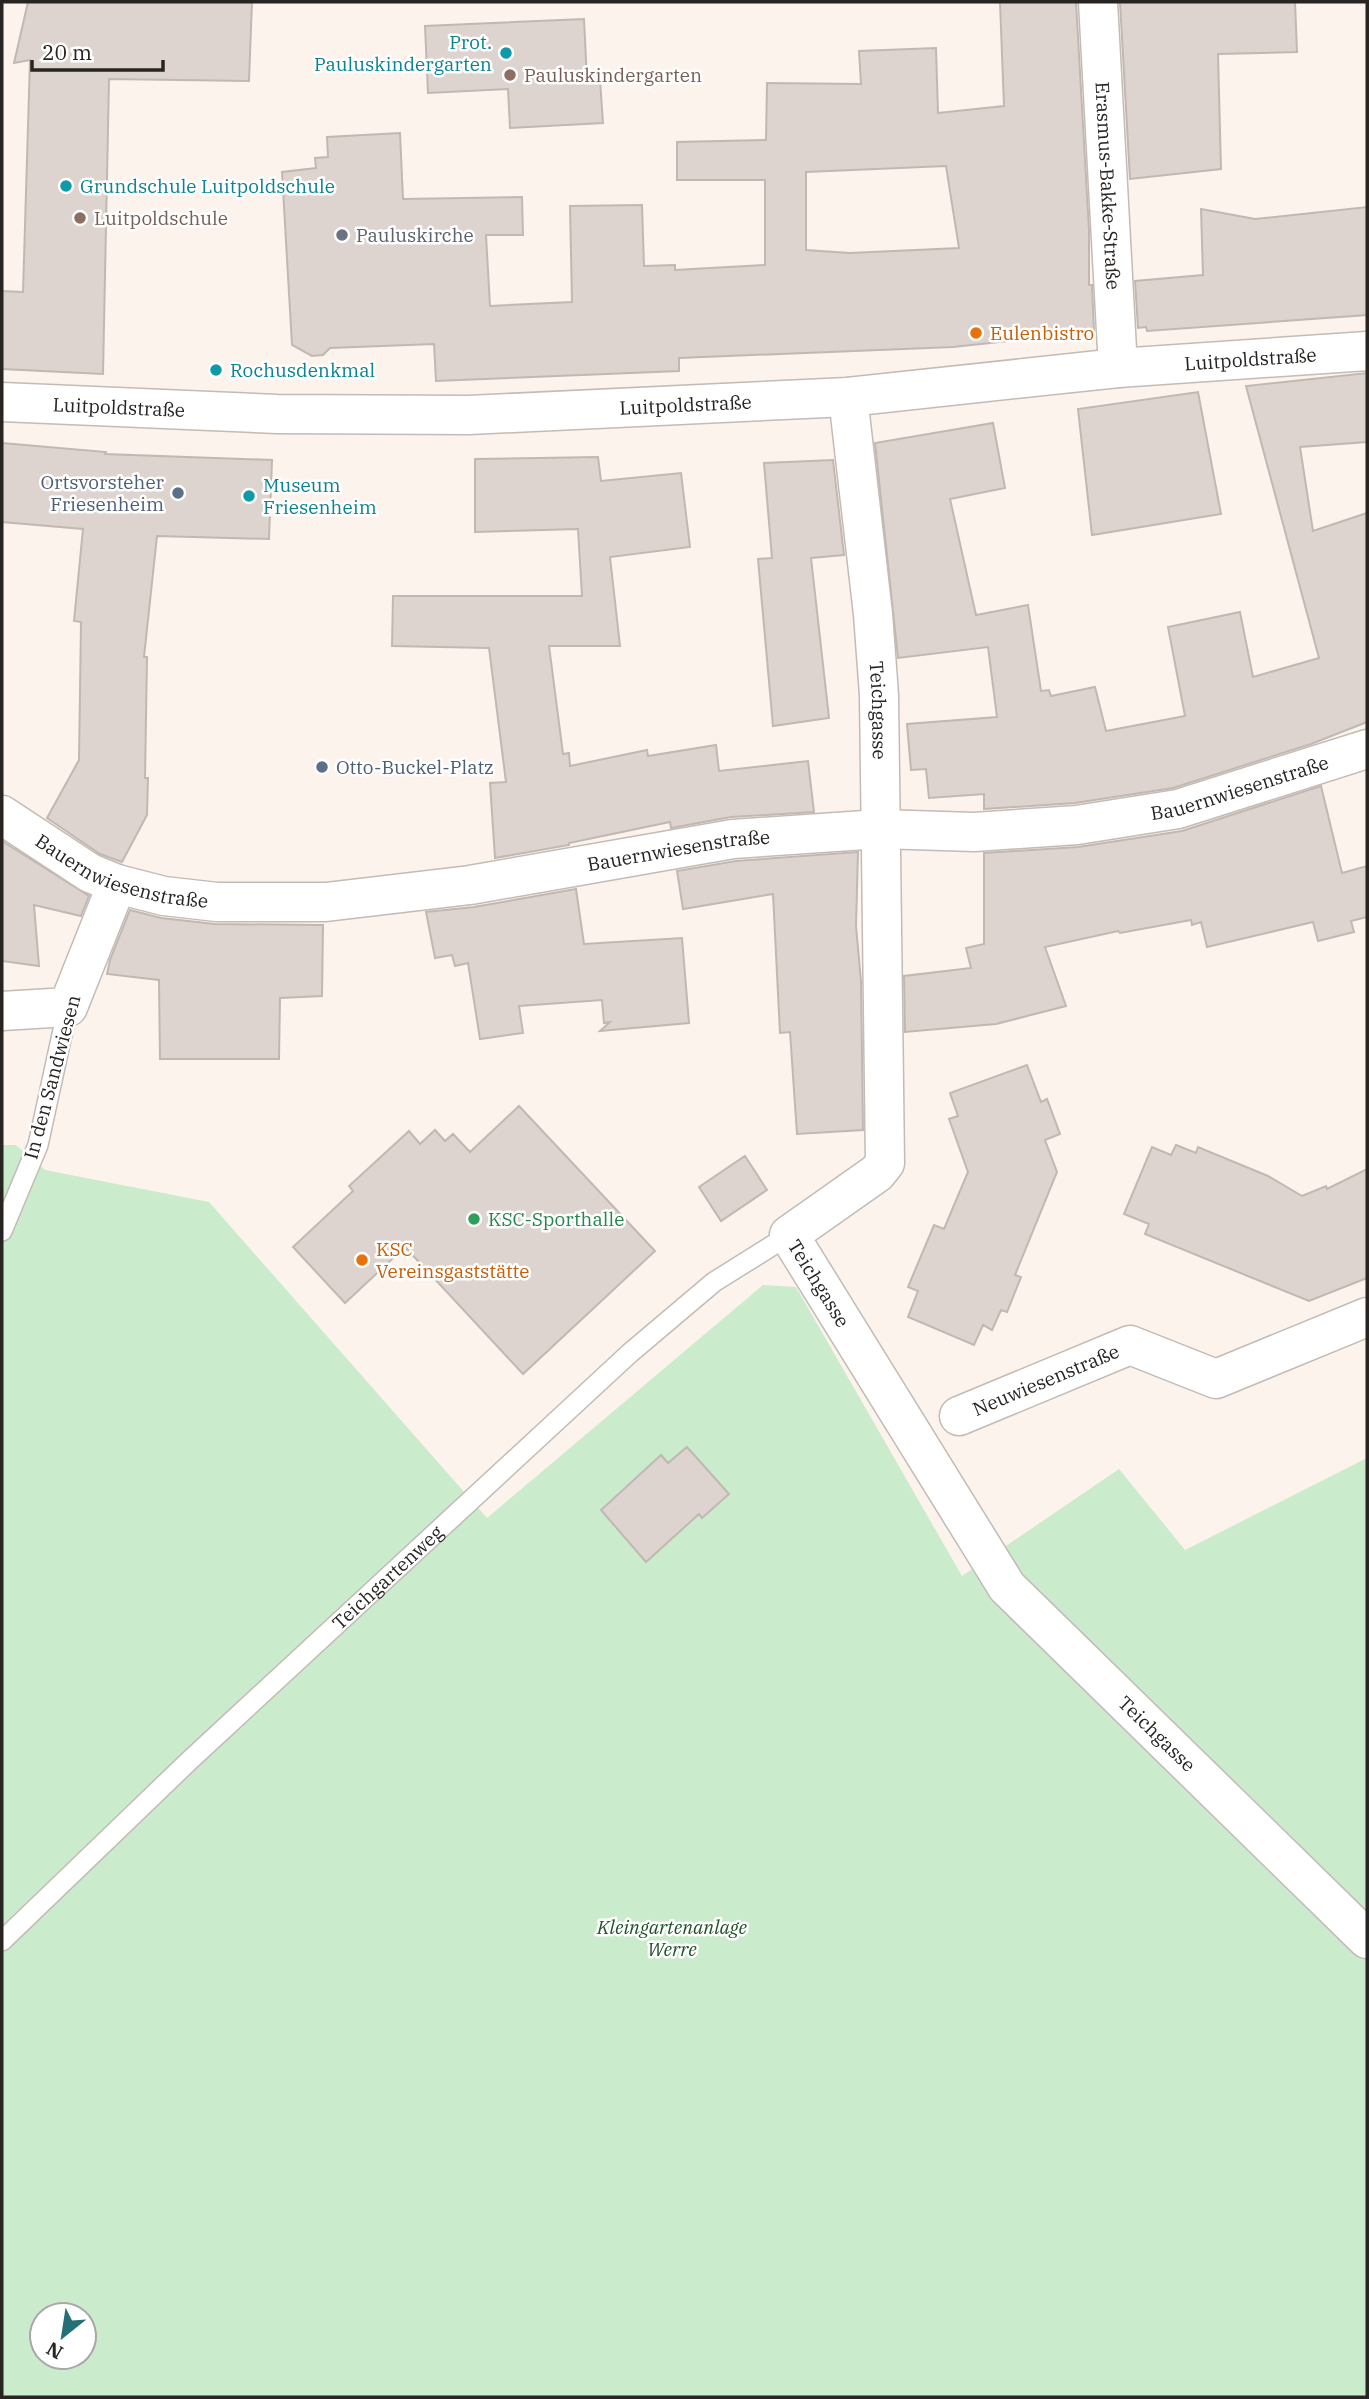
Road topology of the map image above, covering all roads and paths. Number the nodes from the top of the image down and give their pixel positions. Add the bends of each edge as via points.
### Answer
1 (1098, 2) edge
2 (1367, 351) edge
3 (1118, 368) junction
4 (848, 397) junction
5 (2, 402) edge
6 (1367, 749) edge
7 (2, 816) edge
8 (880, 829) junction
9 (117, 884) junction
10 (68, 1007) junction
11 (2, 1011) edge
12 (2, 1231) edge
13 (789, 1235) junction
14 (1367, 1317) edge
15 (959, 1416) dead end
16 (1367, 1939) edge
17 (2, 1941) edge

1 - 3 street, Erasmus-Bakke-Straße
2 - 3 street, Luitpoldstraße
3 - 4 street, Luitpoldstraße
4 - 5 street, Luitpoldstraße via 436,416
4 - 8 street, Teichgasse via 879,695
6 - 8 street, Bauernwiesenstraße via 1178,808 1115,819 974,832
7 - 9 street, Bauernwiesenstraße via 90,873
8 - 9 street, Bauernwiesenstraße via 733,839 470,886 326,902 217,902
8 - 13 street, Teichgasse via 885,1163
9 - 10 street, In den Sandwiesen
10 - 11 street
10 - 12 lane, In den Sandwiesen via 38,1145
13 - 16 street, Teichgasse via 1007,1587
13 - 17 lane, Teichgartenweg via 714,1282 630,1353 189,1761
14 - 15 street, Neuwiesenstraße via 1216,1380 1130,1345

